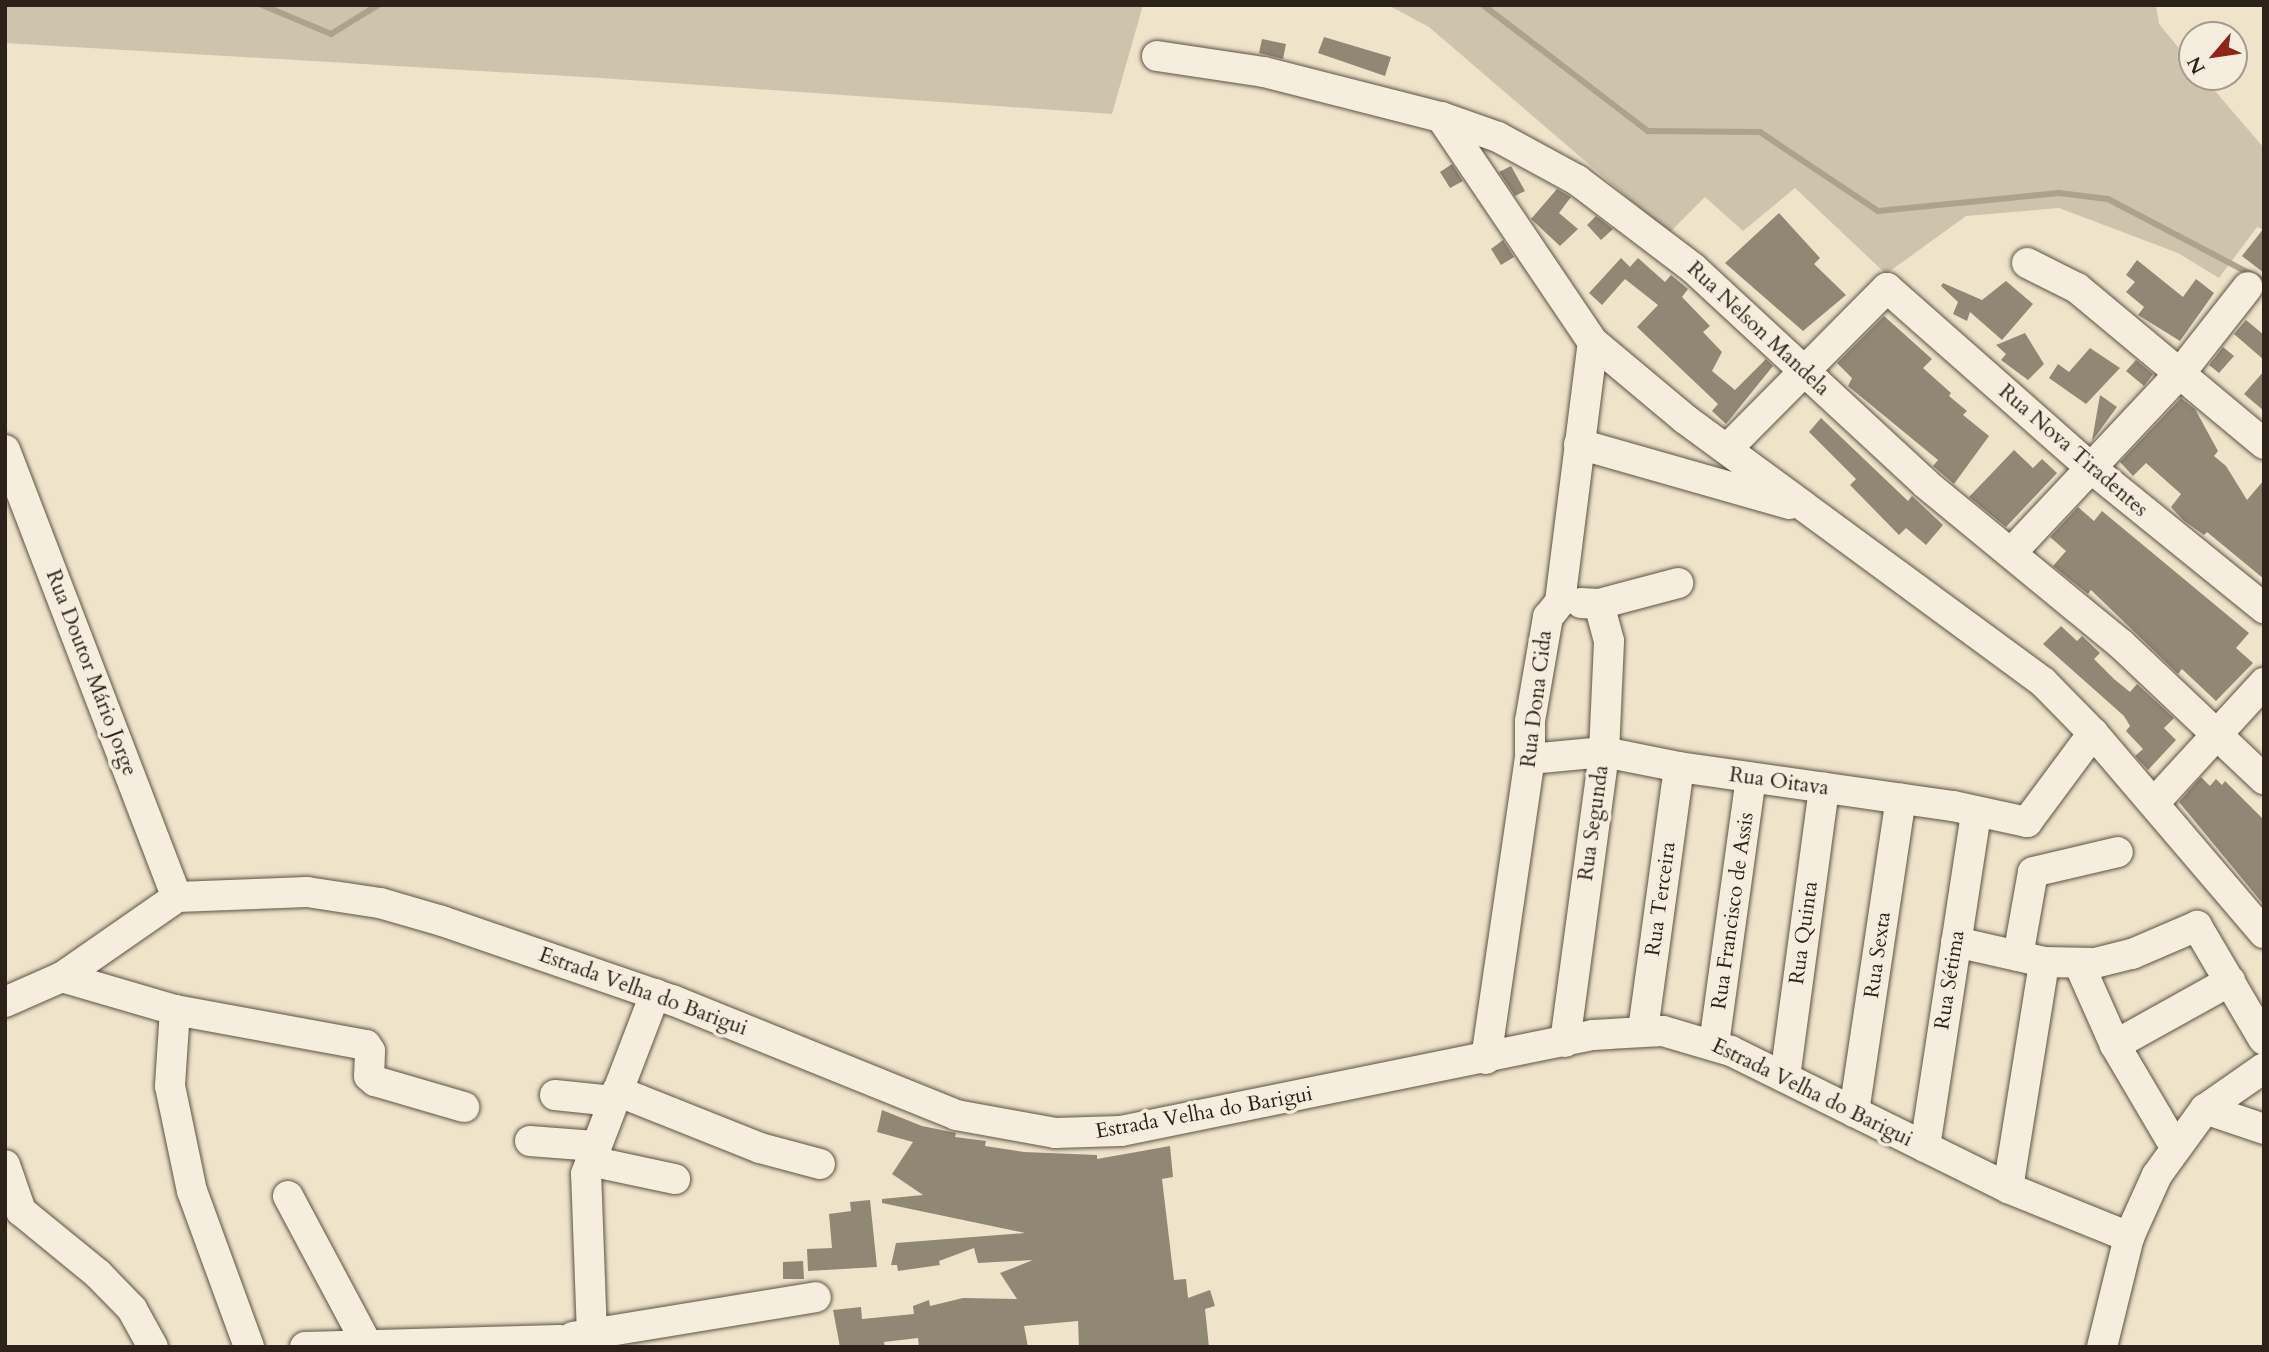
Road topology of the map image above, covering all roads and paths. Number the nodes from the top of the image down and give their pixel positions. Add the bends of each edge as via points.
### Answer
1 (1157, 56) dead end
2 (1441, 117) junction
3 (2027, 263) dead end
4 (2248, 287) dead end
5 (1593, 342) junction
6 (1803, 371) junction
7 (2181, 372) junction
8 (1579, 444) junction
9 (2264, 444) edge
10 (1727, 449) junction
11 (5, 450) edge
12 (2091, 468) junction
13 (1812, 510) junction
14 (2011, 553) junction
15 (1678, 583) dead end
16 (1560, 602) junction
17 (1600, 604) junction
18 (2264, 608) edge
19 (2264, 684) edge
20 (2093, 733) junction
21 (2218, 735) junction
22 (1604, 752) junction
23 (1530, 759) junction
24 (1679, 767) junction
25 (1751, 778) junction
26 (2264, 779) edge
27 (1824, 788) junction
28 (1901, 799) junction
29 (2154, 803) junction
30 (1976, 813) junction
31 (2118, 852) dead end
32 (177, 897) junction
33 (2236, 900) junction
34 (2197, 926) junction
35 (2264, 933) edge
36 (1956, 942) junction
37 (2031, 959) junction
38 (2079, 964) junction
39 (62, 977) junction
40 (2230, 981) junction
41 (656, 994) junction
42 (6, 1004) edge
43 (175, 1010) junction
44 (1643, 1030) junction
45 (2264, 1040) edge
46 (1565, 1042) junction
47 (1714, 1044) junction
48 (2115, 1045) junction
49 (1486, 1059) junction
50 (2264, 1068) edge
51 (1784, 1077) junction
52 (555, 1096) dead end
53 (615, 1096) junction
54 (464, 1107) dead end
55 (2205, 1109) junction
56 (1854, 1112) junction
57 (2264, 1129) edge
58 (530, 1141) dead end
59 (2174, 1146) junction
60 (1925, 1147) junction
61 (593, 1154) junction
62 (820, 1164) dead end
63 (5, 1165) edge
64 (675, 1178) dead end
65 (2008, 1188) junction
66 (288, 1196) dead end
67 (2129, 1237) junction
68 (816, 1297) dead end
69 (592, 1335) junction
70 (561, 1343) edge
71 (367, 1344) junction
72 (460, 1344) edge
73 (153, 1347) edge
74 (249, 1347) edge
75 (305, 1347) edge
76 (2102, 1347) edge

1 - 2 street, Rua Nelson Mandela via 1264,72
2 - 5 street
2 - 6 street, Rua Nelson Mandela via 1498,137 1611,203 1700,275
3 - 7 street via 2077,288
4 - 7 street
5 - 8 street, Rua Dona Cida
5 - 10 street
6 - 10 street
6 - 12 street, Rua Nova Tiradentes via 1887,288
6 - 14 street, Rua Nelson Mandela via 1926,484
7 - 9 street
7 - 12 street
8 - 13 street
8 - 16 street, Rua Dona Cida
10 - 13 street
11 - 32 street, Rua Doutor Mário Jorge
12 - 14 street
12 - 18 street, Rua Nova Tiradentes
13 - 20 street via 2024,667
14 - 21 street, Rua Nelson Mandela via 2120,644
15 - 17 street
16 - 17 street
16 - 23 street, Rua Dona Cida via 1545,630 1530,721
17 - 22 street, Rua Segunda via 1609,641
19 - 21 street
20 - 29 street
20 - 30 street, Rua Oitava via 2027,822
21 - 26 street, Rua Nelson Mandela
21 - 29 street
22 - 23 street, Rua Oitava
22 - 24 street, Rua Oitava
22 - 46 street, Rua Segunda
23 - 49 street, Rua Dona Cida
24 - 25 street, Rua Oitava
24 - 44 street, Rua Terceira
25 - 27 street, Rua Oitava
25 - 47 street, Rua Francisco de Assis
27 - 28 street, Rua Oitava
27 - 51 street, Rua Quinta
28 - 30 street, Rua Oitava
28 - 56 street, Rua Sexta
29 - 33 street
30 - 36 street, Rua Sétima
31 - 37 street via 2033,872
32 - 39 street
32 - 41 street, Estrada Velha do Barigui via 307,892 380,903
33 - 34 street
33 - 35 street
34 - 38 street via 2114,960
34 - 40 street
36 - 37 street
36 - 60 street, Rua Sétima
37 - 38 street
37 - 65 street
38 - 48 street
39 - 42 street
39 - 43 street
40 - 45 street
40 - 48 street
41 - 49 street, Estrada Velha do Barigui via 956,1115 1055,1133 1132,1129
41 - 53 street
43 - 54 street via 366,1045 369,1076 375,1081
43 - 74 street via 170,1086 192,1191
44 - 46 street, Estrada Velha do Barigui
44 - 47 street, Estrada Velha do Barigui
46 - 49 street, Estrada Velha do Barigui
47 - 51 street, Estrada Velha do Barigui
48 - 59 street
50 - 55 street
51 - 56 street, Estrada Velha do Barigui
52 - 53 street
53 - 61 street
53 - 62 street via 748,1144
55 - 57 street
55 - 59 street
56 - 60 street, Estrada Velha do Barigui
58 - 61 street
59 - 67 street
60 - 65 street, Estrada Velha do Barigui
61 - 64 street
61 - 69 street via 586,1188
63 - 73 street via 21,1211 98,1274 132,1309
65 - 67 street, Estrada Velha do Barigui
66 - 71 street
67 - 76 street
68 - 69 street
69 - 70 street
70 - 72 street
71 - 72 street
71 - 75 street

